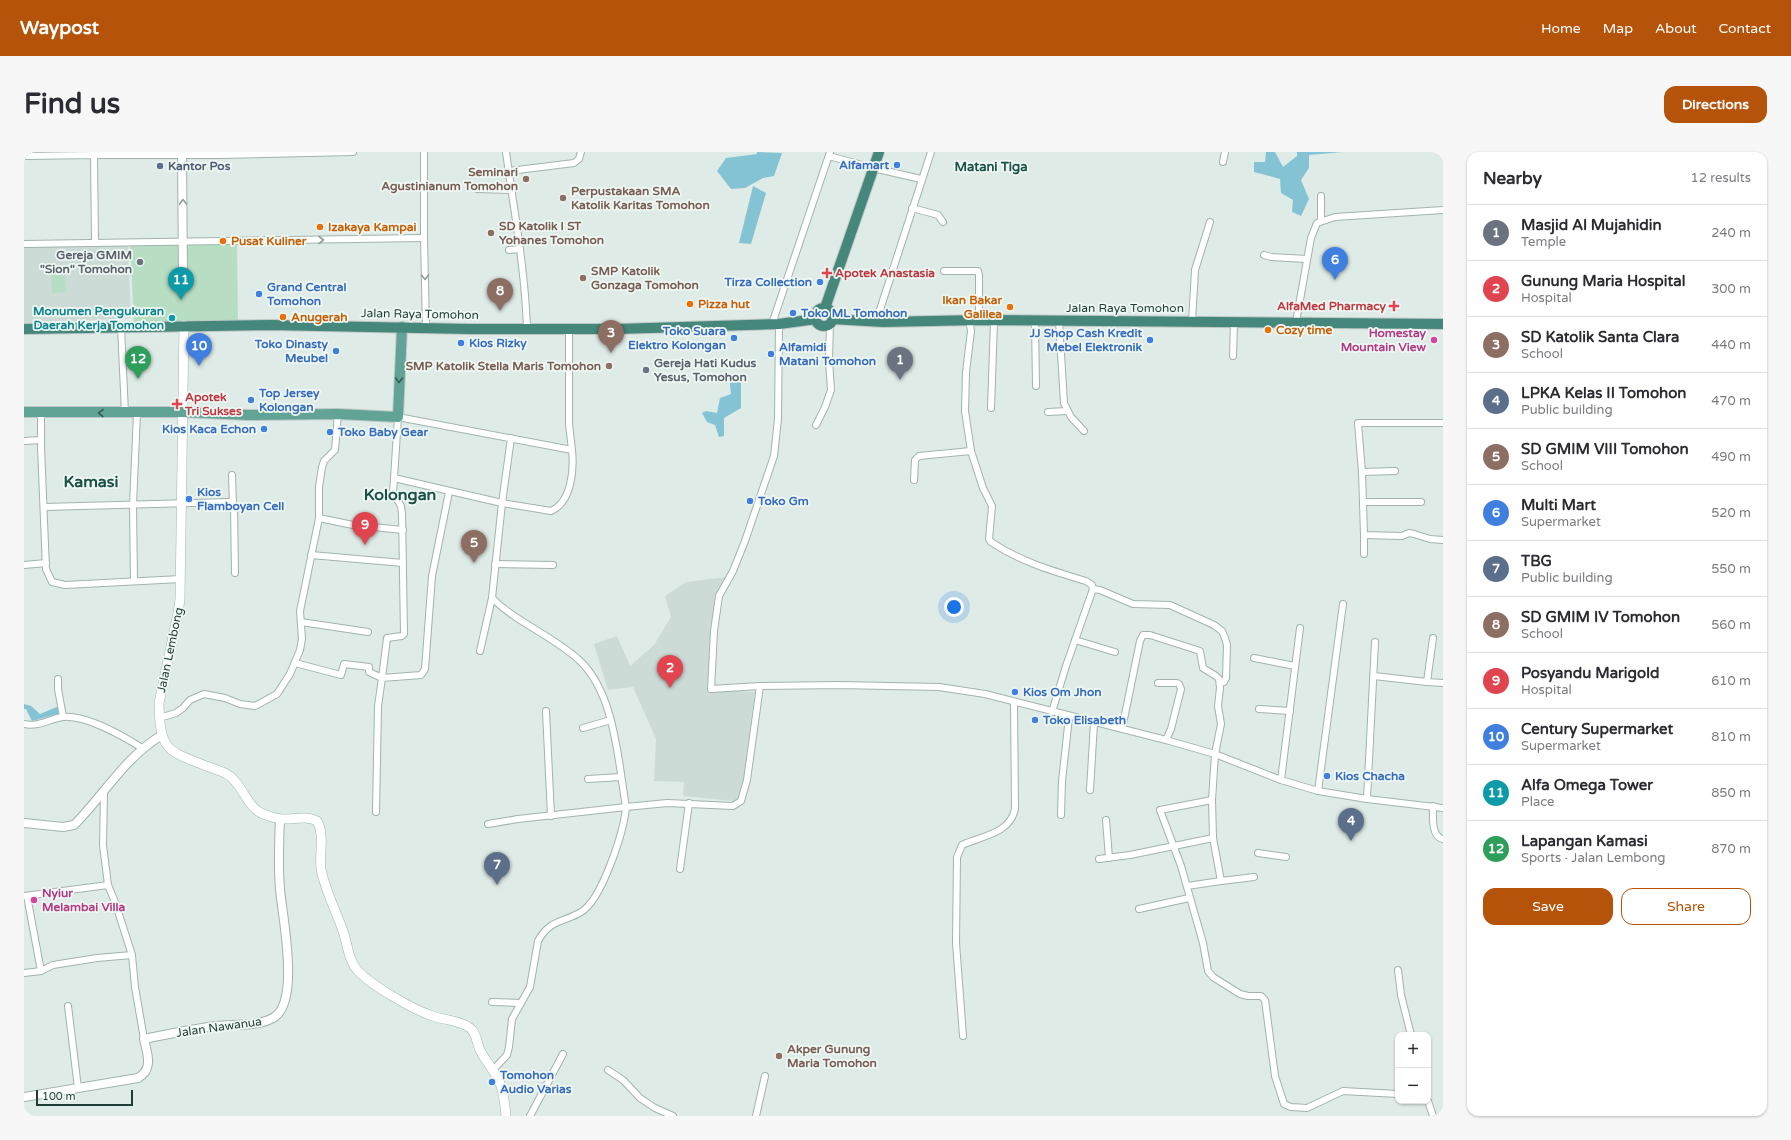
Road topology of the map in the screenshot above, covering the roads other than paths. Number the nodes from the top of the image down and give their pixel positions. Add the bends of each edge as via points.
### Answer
1 (353, 152) edge
2 (424, 152) edge
3 (506, 152) edge
4 (581, 152) edge
5 (879, 152) edge
6 (931, 152) edge
7 (1224, 152) edge
8 (182, 153) edge
9 (79, 154) edge
10 (830, 154) edge
11 (94, 155) junction
12 (24, 156) edge
13 (1223, 162) dead end
14 (873, 168) junction
15 (509, 171) junction
16 (921, 179) junction
17 (476, 189) dead end
18 (512, 190) junction
19 (1321, 196) dead end
20 (912, 208) junction
21 (1443, 210) edge
22 (1322, 221) junction
23 (943, 222) dead end
24 (1210, 222) dead end
25 (424, 238) junction
26 (184, 241) junction
27 (95, 243) junction
28 (24, 244) edge
29 (520, 249) junction
30 (509, 250) dead end
31 (1264, 255) dead end
32 (1307, 259) junction
33 (944, 271) dead end
34 (183, 280) dead end
35 (825, 308) junction
36 (816, 319) junction
37 (974, 320) junction
38 (831, 321) junction
39 (994, 321) junction
40 (1035, 321) junction
41 (1059, 321) junction
42 (876, 322) junction
43 (1192, 322) junction
44 (1234, 322) junction
45 (1296, 322) junction
46 (775, 324) junction
47 (1443, 324) edge
48 (184, 325) junction
49 (121, 327) junction
50 (402, 327) junction
51 (426, 328) junction
52 (24, 329) edge
53 (527, 329) junction
54 (569, 329) junction
55 (1233, 356) dead end
56 (1036, 386) dead end
57 (991, 408) dead end
58 (1067, 411) junction
59 (24, 412) edge
60 (41, 412) junction
61 (182, 412) junction
62 (1048, 412) dead end
63 (125, 413) junction
64 (137, 413) junction
65 (338, 414) junction
66 (398, 417) junction
67 (1443, 423) edge
68 (816, 425) dead end
69 (1084, 431) dead end
70 (511, 438) junction
71 (41, 440) junction
72 (24, 441) edge
73 (572, 450) junction
74 (971, 451) junction
75 (1395, 470) dead end
76 (1362, 472) junction
77 (232, 475) dead end
78 (394, 478) junction
79 (914, 480) dead end
80 (449, 492) junction
81 (1362, 502) junction
82 (1421, 502) dead end
83 (180, 503) junction
84 (502, 503) junction
85 (133, 505) junction
86 (233, 505) junction
87 (44, 507) junction
88 (319, 518) junction
89 (403, 530) junction
90 (1364, 535) junction
91 (1443, 540) edge
92 (1364, 554) dead end
93 (311, 555) junction
94 (46, 563) junction
95 (403, 563) junction
96 (495, 564) junction
97 (24, 565) edge
98 (553, 565) dead end
99 (235, 573) dead end
100 (181, 579) junction
101 (134, 581) junction
102 (1093, 589) junction
103 (492, 598) junction
104 (1343, 604) dead end
105 (301, 622) junction
106 (1300, 628) dead end
107 (368, 632) dead end
108 (1433, 638) dead end
109 (1076, 640) junction
110 (1375, 642) dead end
111 (480, 651) dead end
112 (1115, 652) dead end
113 (1254, 658) dead end
114 (295, 663) junction
115 (1295, 666) junction
116 (1374, 676) junction
117 (382, 678) junction
118 (58, 680) dead end
119 (1427, 682) junction
120 (1158, 683) dead end
121 (1220, 683) junction
122 (1443, 683) edge
123 (760, 686) junction
124 (1014, 702) junction
125 (1259, 709) dead end
126 (546, 711) dead end
127 (1290, 711) junction
128 (1052, 712) junction
129 (63, 717) junction
130 (1069, 717) junction
131 (159, 718) junction
132 (610, 720) junction
133 (1094, 723) junction
134 (24, 724) edge
135 (584, 728) dead end
136 (1122, 729) junction
137 (162, 735) junction
138 (1166, 740) junction
139 (142, 748) junction
140 (1215, 754) junction
141 (621, 777) junction
142 (588, 779) dead end
143 (1281, 780) junction
144 (1090, 790) dead end
145 (1318, 791) junction
146 (104, 792) junction
147 (1367, 799) junction
148 (1212, 800) junction
149 (689, 803) junction
150 (626, 806) junction
151 (1433, 806) junction
152 (1443, 808) edge
153 (376, 812) dead end
154 (1061, 815) dead end
155 (551, 816) junction
156 (280, 819) junction
157 (1106, 820) dead end
158 (24, 823) edge
159 (488, 824) dead end
160 (1214, 838) junction
161 (1443, 839) edge
162 (1173, 846) junction
163 (1258, 853) dead end
164 (1286, 857) dead end
165 (1109, 858) junction
166 (1099, 859) dead end
167 (680, 869) dead end
168 (1254, 877) dead end
169 (1221, 881) junction
170 (108, 885) junction
171 (1187, 886) junction
172 (26, 896) edge
173 (1190, 898) junction
174 (1139, 908) dead end
175 (132, 955) junction
176 (1398, 970) dead end
177 (41, 971) junction
178 (24, 973) edge
179 (492, 1002) dead end
180 (521, 1002) junction
181 (68, 1006) dead end
182 (1410, 1032) edge
183 (963, 1036) dead end
184 (144, 1039) junction
185 (563, 1054) dead end
186 (493, 1070) junction
187 (608, 1070) dead end
188 (765, 1076) dead end
189 (78, 1088) junction
190 (1395, 1094) edge
191 (24, 1097) edge
192 (1429, 1104) edge
193 (506, 1116) edge
194 (530, 1116) edge
195 (673, 1116) edge
196 (756, 1116) edge
197 (1433, 1116) edge

1 - 8 street via 217,155
2 - 25 street
3 - 15 street
4 - 15 street via 579,159 574,163
5 - 14 highway
6 - 16 street
7 - 13 street
8 - 11 street
26 -> 8 street
9 - 11 street
9 - 12 street
10 - 14 street
10 - 46 street
11 - 27 street
14 - 16 street
14 - 35 highway
15 - 18 street
16 - 20 street
17 - 18 street
18 - 29 street
19 - 22 street
20 - 23 street via 938,215
20 - 42 street
21 - 22 street via 1335,217
22 - 32 street via 1317,223 1313,230
24 - 43 street via 1195,270
26 -> 25 street
25 -> 51 street
26 - 27 street
26 - 34 street
27 - 28 street
29 - 30 street
29 - 53 street
31 - 32 street
32 - 45 street
33 - 37 street via 979,272
35 - 36 highway via 818,310
35 - 38 highway via 831,312
36 - 38 highway, Jalan Raya Tomohon via 823,325
36 - 46 highway, Jalan Raya Tomohon
37 - 39 highway, Jalan Raya Tomohon
37 - 42 highway, Jalan Raya Tomohon
37 - 74 street via 966,372 965,411
38 - 42 highway, Jalan Raya Tomohon
38 - 68 street via 831,390 826,407
39 - 40 highway, Jalan Raya Tomohon
39 - 57 street
40 - 41 highway, Jalan Raya Tomohon
40 - 56 street
41 - 43 highway, Jalan Raya Tomohon
41 - 58 street via 1063,389
43 - 44 highway, Jalan Raya Tomohon
44 - 45 highway, Jalan Raya Tomohon
44 - 55 street
45 - 47 highway, Jalan Raya Tomohon
46 - 54 highway, Jalan Raya Tomohon
46 - 123 street via 778,420 774,456 733,571 719,596 711,678 711,689 714,690
48 - 49 highway, Jalan Raya Tomohon
48 - 50 highway, Jalan Raya Tomohon
48 - 61 main road, Jalan Lembong
49 - 52 highway, Jalan Raya Tomohon
49 - 63 street
50 - 51 highway, Jalan Raya Tomohon
50 -> 66 main road
51 - 53 highway, Jalan Raya Tomohon
53 - 54 highway, Jalan Raya Tomohon
54 - 73 street via 569,424
58 - 62 street
58 - 69 street
59 - 60 main road
63 -> 60 main road
60 - 71 street
61 - 64 main road
61 - 65 main road via 248,415
61 - 83 main road, Jalan Lembong
63 - 64 main road
64 - 85 street
65 - 66 main road
65 - 88 street via 335,450 324,461 322,467
66 - 70 street
66 - 78 street
67 - 76 street via 1358,423
70 - 73 street
70 - 84 street
71 - 72 street
71 - 87 street
73 - 84 street via 572,480 565,496 554,510
74 - 79 street via 919,456 915,460
74 - 102 street via 981,483 992,506 989,534 992,542 1030,564 1086,582 1092,585
75 - 76 street
76 - 81 street
77 - 86 street
78 - 80 street
78 - 89 street via 393,492 401,506
80 - 84 street
80 - 117 street via 432,576 426,669 421,675
81 - 82 street
81 - 90 street
83 - 85 street
83 - 86 street via 229,502
83 - 100 main road, Jalan Lembong
84 - 96 street
85 - 87 street
85 - 101 street
86 - 99 street
87 - 94 street
88 - 89 street via 353,525
88 - 93 street
89 - 95 street
90 - 91 street via 1402,536 1409,533
90 - 92 street
93 - 95 street
93 - 105 street via 300,611
94 - 97 street
94 - 101 street via 49,579 54,584
95 - 117 street via 404,634 387,638
96 - 98 street
96 - 103 street
100 - 101 street
100 - 131 main road, Jalan Lembong via 178,613 161,691
102 - 109 street
102 - 121 street via 1133,604 1170,605 1214,625 1222,631 1227,645 1226,678
103 - 111 street
103 - 132 street via 536,632 580,660 603,695
104 - 145 street
105 - 107 street
105 - 114 street via 302,639
106 - 115 street
108 - 119 street
109 - 112 street
109 - 128 street
110 - 116 street
113 - 115 street
114 - 117 street via 340,675 344,664 369,667 369,672
114 - 131 street via 277,694 262,703 250,706 204,694 190,700 176,713
115 - 127 street
116 - 119 street
116 - 147 street
117 - 153 street via 378,706
118 - 129 street
119 - 122 street
120 - 138 street via 1177,683 1181,689
121 - 136 street via 1216,676 1203,668 1201,654 1197,649 1143,635
121 - 140 street via 1218,706 1221,724
123 - 124 street via 939,687 985,694
123 - 149 street via 748,774 741,801 733,806
124 - 128 street
124 - 183 street via 1014,816 1009,823 993,833 962,845 957,857 956,942
125 - 127 street
126 - 155 street
127 - 143 street
128 - 130 street
129 - 134 street via 38,725
129 - 139 street via 75,717 114,732
130 - 133 street
130 - 154 street
131 - 137 main road, Jalan Lembong
132 - 135 street
132 - 141 street
133 - 136 street
133 - 144 street
136 - 138 street
137 - 139 street
137 - 156 main road, Jalan Lembong via 175,754 224,772 232,778 257,810
138 - 140 street
139 - 146 street
140 - 143 street
140 - 148 street
141 - 142 street
141 - 150 street
143 - 145 street
145 - 147 street
146 - 158 street via 74,825 63,827
146 - 170 street via 103,845
147 - 151 street
148 - 160 street
148 - 162 street via 1160,810
149 - 150 street
149 - 167 street
150 - 155 street
150 - 180 street via 623,826 595,898 582,912 560,920 542,934 536,949 530,987
151 - 152 street
151 - 161 street via 1436,834
155 - 159 street via 518,818
156 - 184 street, Jalan Nawanua via 280,883 288,964 287,995 280,1013 266,1021 252,1024 217,1026
156 - 186 main road, Jalan Lembong via 305,817 317,821 321,835 322,870 357,970 382,989 416,1009 464,1024 471,1029
157 - 165 street
160 - 162 street
160 - 169 street
162 - 165 street
162 - 171 street
163 - 164 street
165 - 166 street
168 - 169 street
169 - 171 street
170 - 172 street
170 - 175 street
171 - 173 street
172 - 177 street
173 - 174 street
173 - 190 street via 1210,974 1244,996 1262,996 1265,1000 1275,1076 1284,1104 1307,1108 1343,1091
175 - 177 street via 53,965
175 - 184 street
176 - 182 street
177 - 178 street
179 - 180 street
180 - 186 street via 512,1019 507,1055
181 - 189 street
184 - 189 street via 149,1064 143,1075
185 - 194 street
186 - 193 main road via 503,1094
187 - 195 street via 623,1080 648,1104
188 - 196 street
189 - 191 street
192 - 197 street

